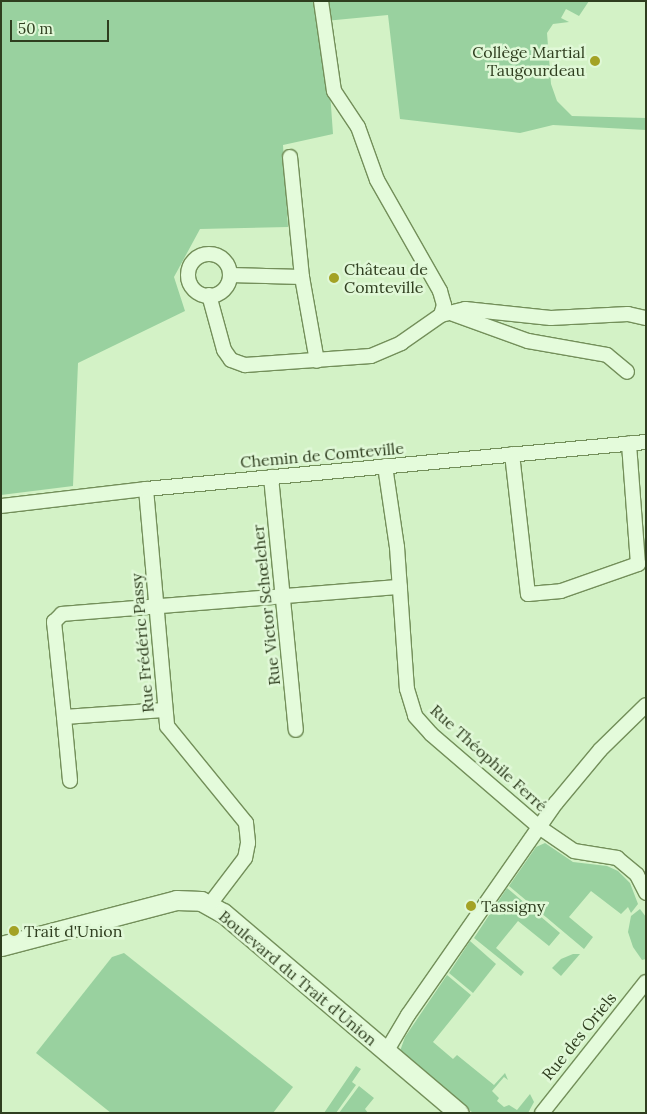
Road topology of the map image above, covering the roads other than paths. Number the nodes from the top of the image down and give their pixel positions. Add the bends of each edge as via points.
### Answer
1 (321, 1) edge
2 (290, 157) dead end
3 (230, 275) junction
4 (302, 277) junction
5 (209, 295) junction
6 (441, 315) junction
7 (646, 318) edge
8 (317, 362) junction
9 (627, 372) dead end
10 (646, 442) edge
11 (629, 443) junction
12 (512, 454) junction
13 (386, 466) junction
14 (271, 477) junction
15 (146, 489) junction
16 (1, 506) edge
17 (400, 587) junction
18 (283, 597) junction
19 (155, 608) junction
20 (646, 705) edge
21 (164, 710) junction
22 (64, 717) junction
23 (296, 730) dead end
24 (70, 781) dead end
25 (539, 826) junction
26 (646, 893) edge
27 (210, 904) junction
28 (1, 946) edge
29 (646, 982) edge
30 (386, 1052) junction
31 (458, 1113) edge
32 (542, 1113) edge

1 - 6 street via 334,91 358,126 377,180 440,291 444,305
2 - 4 street
3 - 4 street
3 - 5 street via 226,288
3 - 5 street via 226,262 218,256 207,254 193,261 188,272 190,284 198,292
4 - 8 street
5 - 8 street via 224,350 235,363
6 - 7 street via 480,308 551,318 628,314
6 - 8 street via 380,353
6 - 9 street via 466,316 549,346 607,355
10 - 11 street, Chemin de Comteville
11 - 12 street, Chemin de Comteville
11 - 12 street via 638,564 561,591 528,594
12 - 13 street, Chemin de Comteville
13 - 14 street, Chemin de Comteville
13 - 17 street, Rue Théophile Ferré
14 - 15 street, Chemin de Comteville
14 - 18 street, Rue Victor Schœlcher
15 - 16 street, Chemin de Comteville
15 - 19 street, Rue Frédéric Passy
17 - 18 street
17 - 25 street, Rue Théophile Ferré via 408,689 415,716
18 - 19 street
18 - 23 street, Rue Victor Schœlcher
19 - 21 street, Rue Frédéric Passy
19 - 22 street via 62,614 54,622
20 - 25 street via 600,750
21 - 22 street
21 - 27 street, Rue Frédéric Passy via 167,726 175,739 246,823 248,843 245,858
22 - 24 street
25 - 26 street, Rue Théophile Ferré via 574,851 617,858 636,875
25 - 30 street via 413,1007
27 - 28 street, Boulevard du Trait d'Union via 193,899 176,900
27 - 30 street, Boulevard du Trait d'Union
29 - 32 street, Rue des Oriels
30 - 31 street, Boulevard du Trait d'Union

